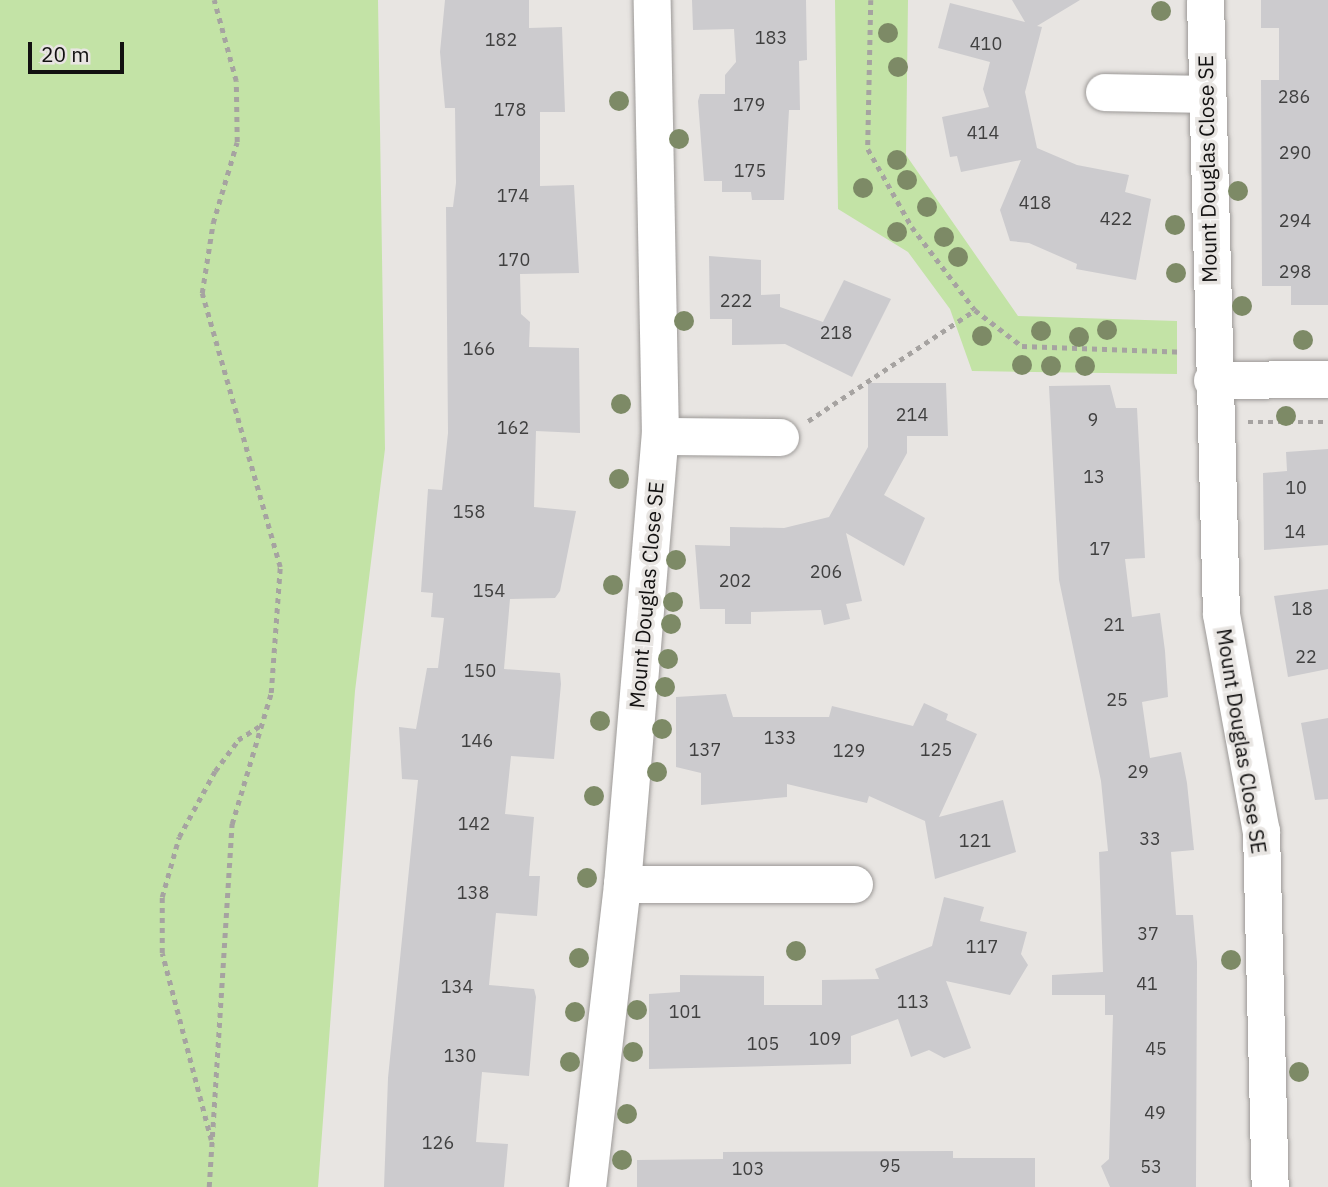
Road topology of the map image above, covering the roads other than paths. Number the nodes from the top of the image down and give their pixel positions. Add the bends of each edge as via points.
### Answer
1 (652, 0) edge
2 (1205, 0) edge
3 (1104, 92) dead end
4 (1205, 94) junction
5 (1211, 366) junction
6 (1328, 379) edge
7 (660, 436) junction
8 (780, 437) road end
9 (622, 884) junction
10 (854, 884) dead end
11 (587, 1187) edge
12 (1270, 1187) edge

1 - 7 street, Mount Douglas Close SE
2 - 4 street, Mount Douglas Close SE
3 - 4 street
4 - 5 street, Mount Douglas Close SE
5 - 6 street
5 - 12 street, Mount Douglas Close SE via 1221,614 1261,831
7 - 8 street
7 - 9 street, Mount Douglas Close SE
9 - 10 street
9 - 11 street, Mount Douglas Close SE

